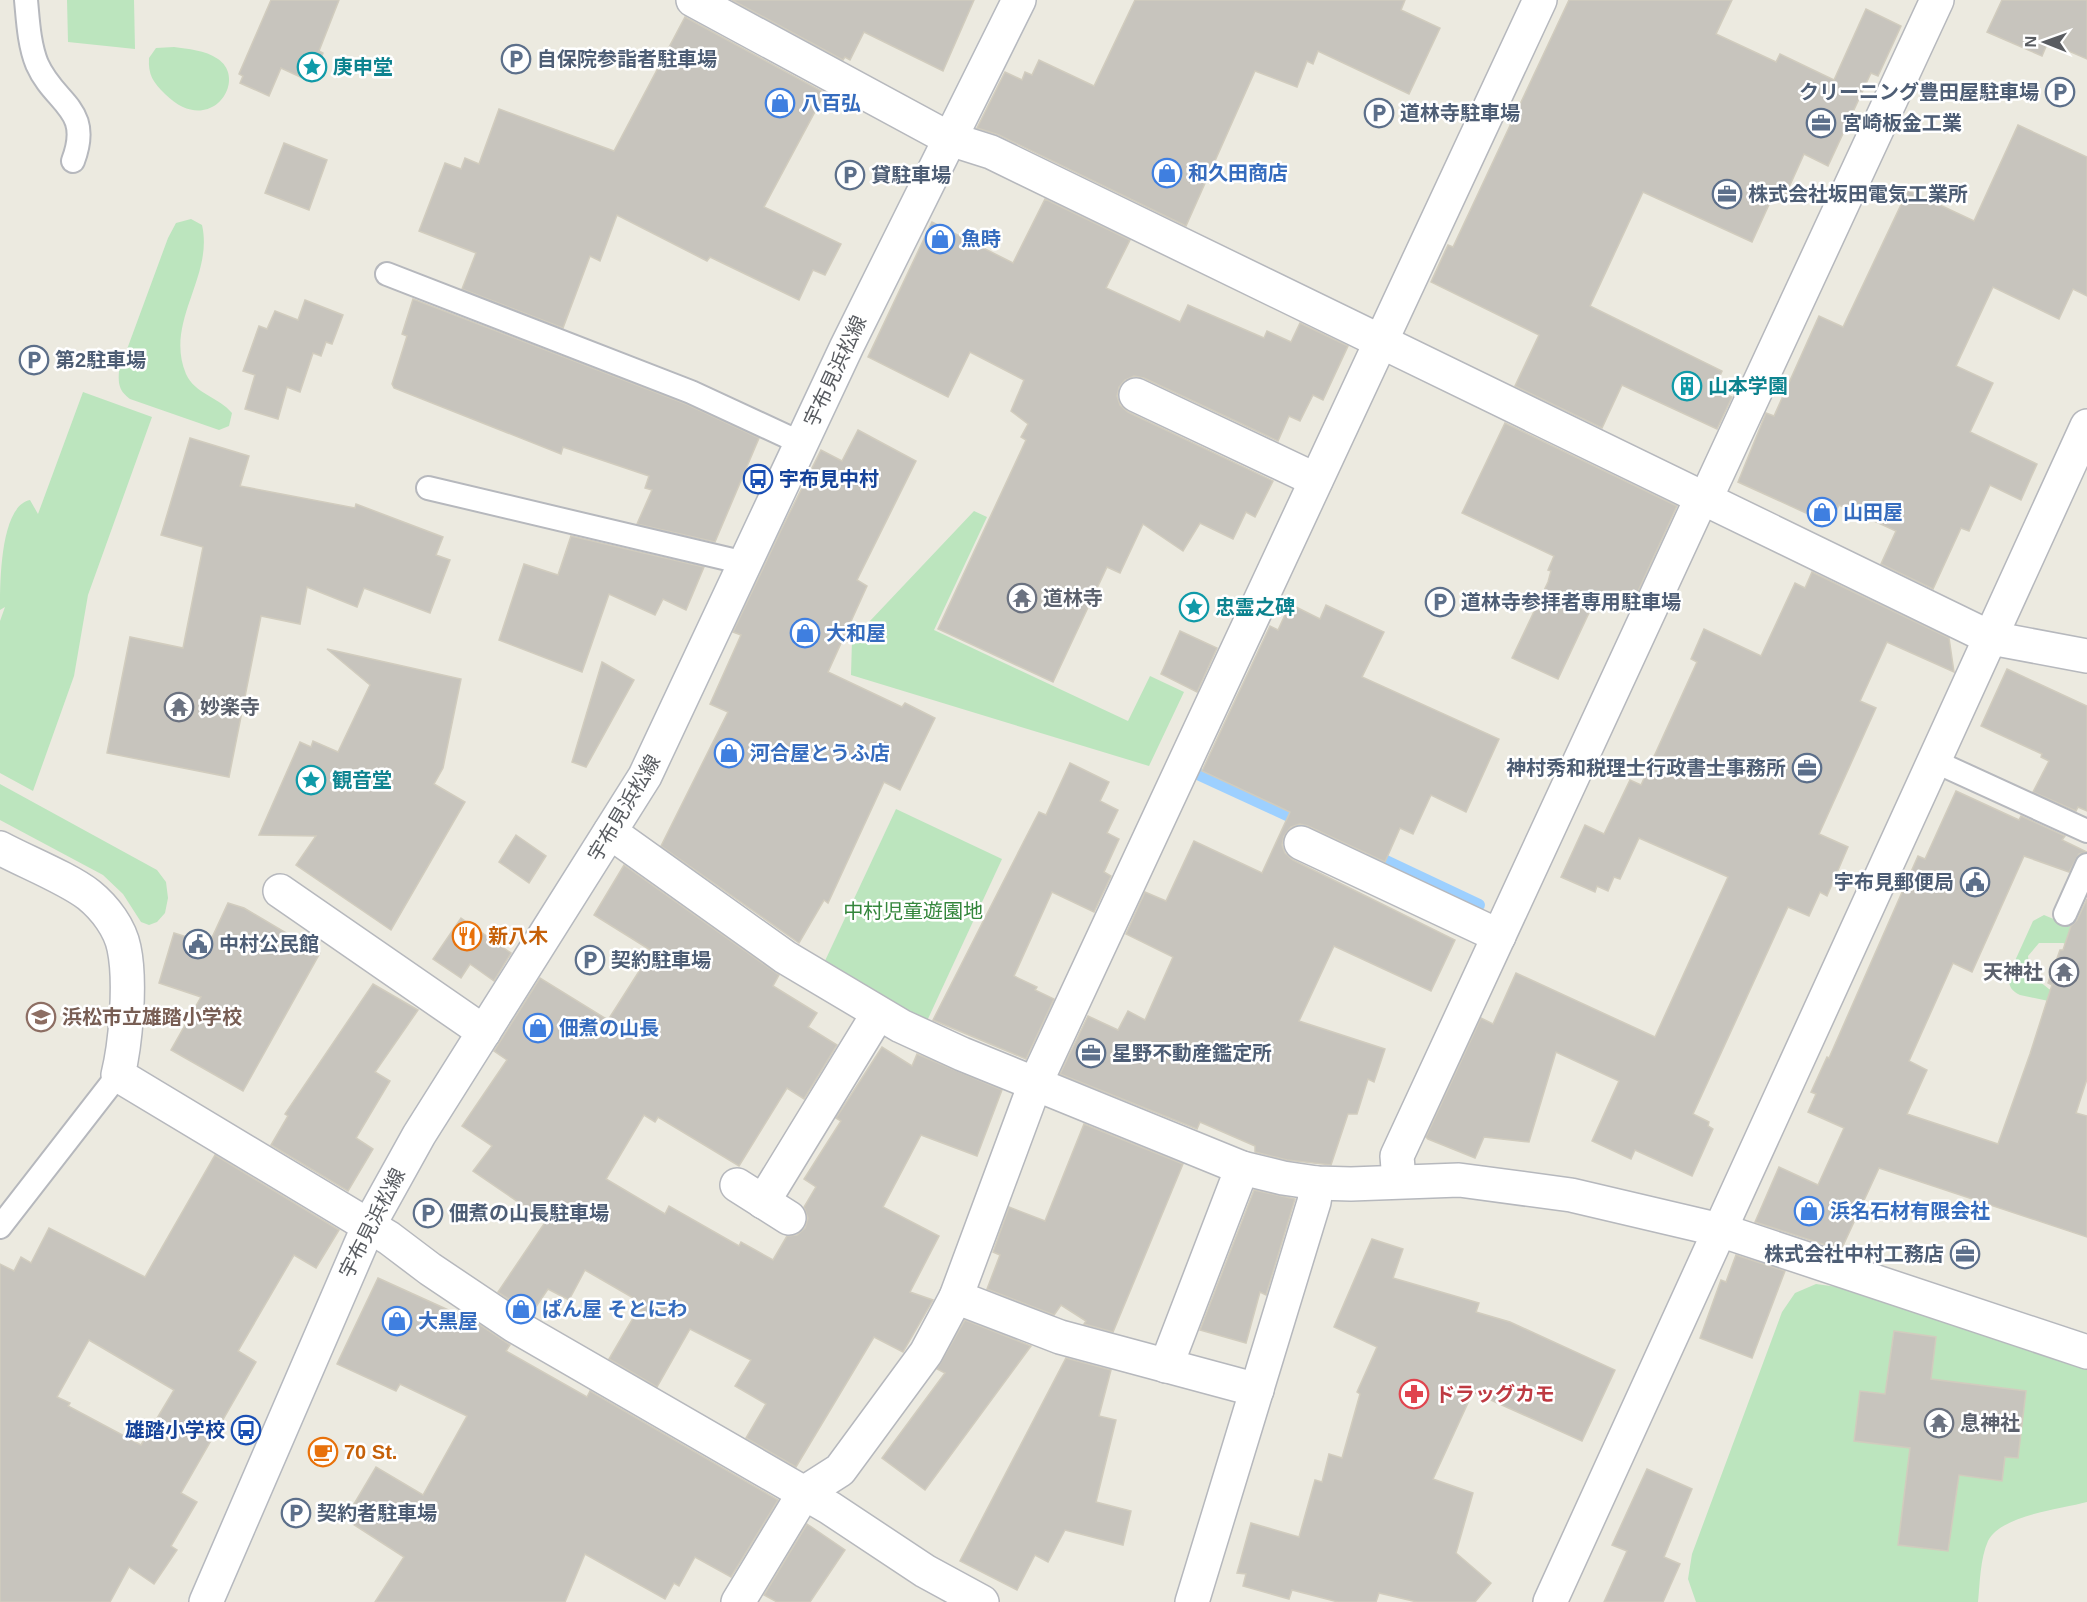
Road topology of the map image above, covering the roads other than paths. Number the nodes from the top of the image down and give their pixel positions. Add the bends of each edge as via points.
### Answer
1 (26, 0) edge
2 (1019, 0) edge
3 (1540, 0) edge
4 (1936, 0) edge
5 (705, 3) edge
6 (950, 139) junction
7 (73, 161) dead end
8 (387, 274) dead end
9 (1381, 341) junction
10 (1136, 395) dead end
11 (2087, 426) edge
12 (801, 442) junction
13 (1316, 480) junction
14 (428, 488) dead end
15 (1704, 497) junction
16 (746, 563) junction
17 (1991, 638) junction
18 (2087, 656) edge
19 (1934, 761) junction
20 (2087, 831) edge
21 (610, 832) junction
22 (1301, 843) dead end
23 (0, 848) edge
24 (2087, 865) edge
25 (280, 891) dead end
26 (2064, 914) dead end
27 (1499, 936) junction
28 (878, 1014) junction
29 (484, 1032) junction
30 (118, 1075) junction
31 (1035, 1084) junction
32 (1242, 1168) junction
33 (1399, 1181) junction
34 (1317, 1183) junction
35 (763, 1202) dead end
36 (369, 1226) junction
37 (0, 1227) edge
38 (1720, 1230) junction
39 (956, 1297) junction
40 (2087, 1352) edge
41 (1166, 1366) junction
42 (1257, 1390) junction
43 (804, 1493) junction
44 (206, 1602) edge
45 (738, 1602) edge
46 (982, 1602) edge
47 (1192, 1602) edge
48 (1550, 1602) edge

1 - 7 lane via 37,64 73,113 80,130
2 - 6 street, 宇布見浜松線
3 - 9 street
4 - 15 street
5 - 6 street
6 - 9 street via 991,152
6 - 12 street, 宇布見浜松線
8 - 12 lane via 691,392
9 - 13 street
9 - 15 street
10 - 13 street
11 - 17 street
12 - 16 street, 宇布見浜松線
13 - 31 street
14 - 16 lane
15 - 17 street
15 - 27 street
16 - 21 street, 宇布見浜松線 via 663,742
17 - 18 street
17 - 19 street
19 - 20 lane
19 - 38 street
21 - 28 street via 785,957
21 - 29 street, 宇布見浜松線
22 - 27 street
23 - 30 street via 88,895 111,918 124,947 126,979 124,1051
24 - 26 lane
25 - 29 street
27 - 33 street via 1397,1156
28 - 31 street
28 - 35 street
29 - 36 street, 宇布見浜松線 via 419,1135
30 - 36 street
30 - 37 lane
31 - 32 street
31 - 39 street
32 - 34 street
32 - 41 street
33 - 34 street
33 - 38 street via 1459,1180 1527,1188
34 - 42 street
36 - 43 street via 515,1326
36 - 44 street, 宇布見浜松線
38 - 40 street
38 - 48 street
39 - 41 street via 1060,1337
39 - 43 street via 926,1353 840,1470
41 - 42 street
42 - 47 street
43 - 45 street
43 - 46 street via 925,1571

